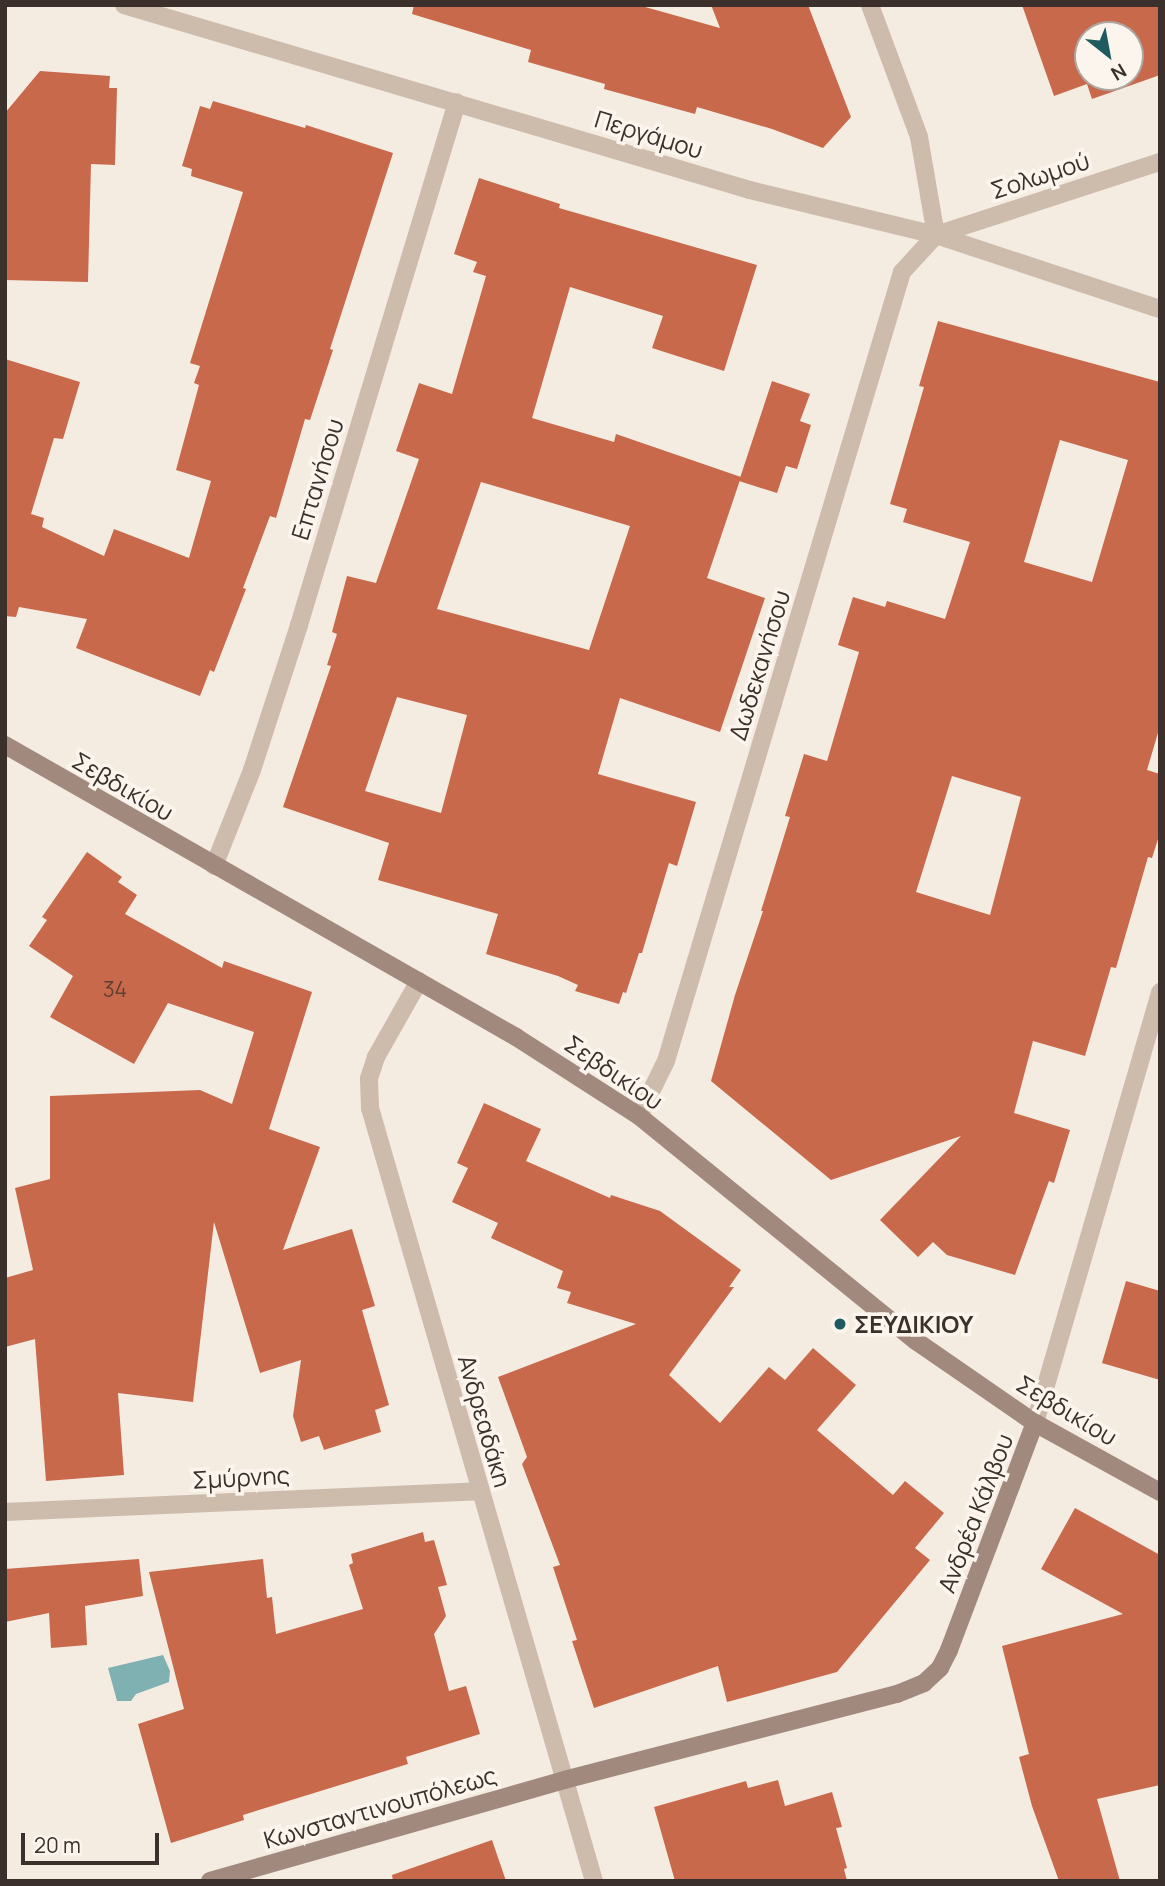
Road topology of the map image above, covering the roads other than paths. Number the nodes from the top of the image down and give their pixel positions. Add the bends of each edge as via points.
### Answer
1 (124, 5) edge
2 (870, 5) edge
3 (457, 102) junction
4 (1160, 162) edge
5 (936, 235) junction
6 (1160, 309) edge
7 (5, 745) edge
8 (214, 866) junction
9 (419, 981) junction
10 (1160, 992) edge
11 (639, 1116) junction
12 (1035, 1423) junction
13 (479, 1491) junction
14 (1160, 1492) edge
15 (5, 1512) edge
16 (564, 1780) junction
17 (210, 1881) edge
18 (594, 1881) edge

1 - 3 street, Περγάμου
2 - 5 street via 919,136
3 - 5 street, Περγάμου via 750,190
3 - 8 street, Επτανήσου via 273,705
4 - 5 street, Σολωμού
5 - 6 street, Περγάμου
5 - 11 street, Δωδεκανήσου via 902,272 666,1061
7 - 8 street, Σεβδικίου
8 - 9 street, Σεβδικίου
9 - 11 street, Σεβδικίου
9 - 13 street, Ανδρεαδάκη via 376,1057 369,1079 370,1108
10 - 12 street, Ανδρέα Κάλβου
11 - 12 street, Σεβδικίου via 894,1324
12 - 14 street, Σεβδικίου
12 - 16 street, Ανδρέα Κάλβου via 949,1650 940,1668 924,1683
13 - 15 street, Σμύρνης
13 - 16 street, Ανδρεαδάκη
16 - 17 street, Κωνσταντινουπόλεως
16 - 18 street, Ανδρεαδάκη

